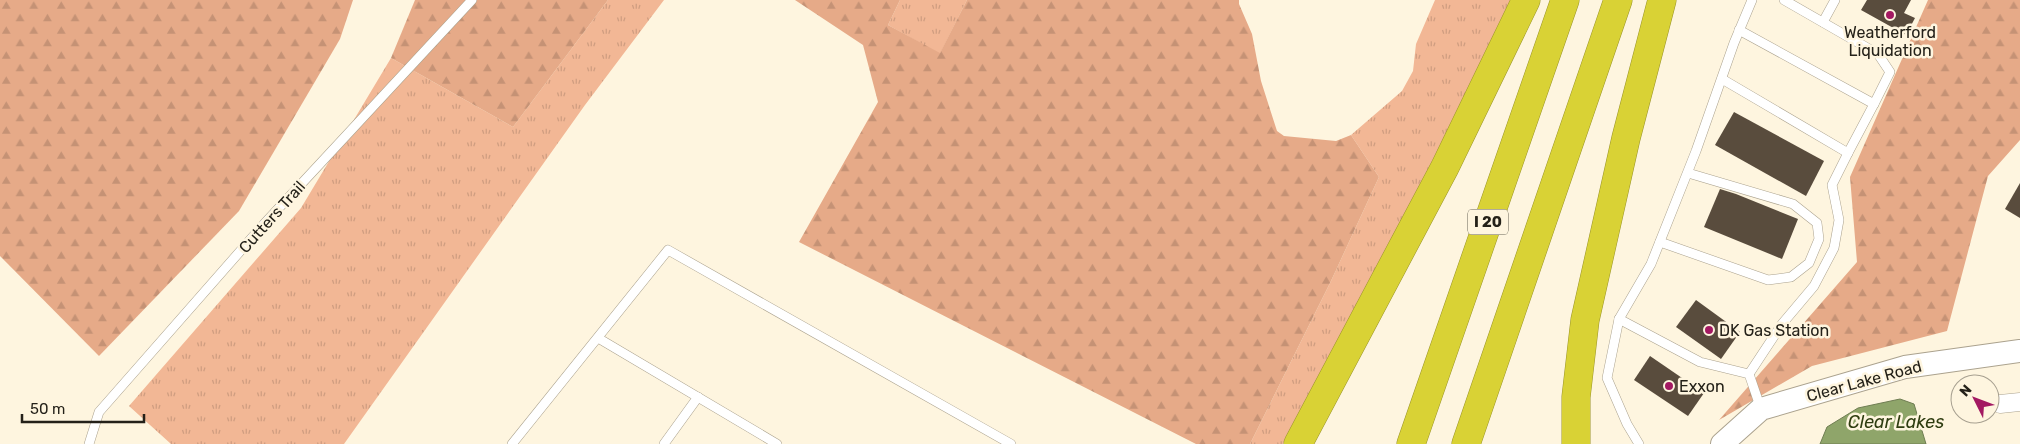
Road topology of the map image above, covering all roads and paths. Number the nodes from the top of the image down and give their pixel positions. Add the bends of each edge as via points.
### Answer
1 (472, 0) edge
2 (1526, 0) edge
3 (1565, 0) edge
4 (1618, 0) edge
5 (1662, 0) edge
6 (1752, 0) edge
7 (1784, 0) edge
8 (1835, 0) edge
9 (1822, 22) junction
10 (1739, 30) junction
11 (1722, 79) junction
12 (1874, 104) junction
13 (1848, 153) junction
14 (1688, 173) junction
15 (1660, 242) junction
16 (1619, 319) junction
17 (598, 338) junction
18 (2020, 351) edge
19 (1749, 374) junction
20 (698, 397) junction
21 (2020, 402) edge
22 (2000, 404) dead end
23 (1761, 409) junction
24 (89, 444) edge
25 (512, 444) edge
26 (664, 444) edge
27 (778, 444) edge
28 (1012, 444) edge
29 (1298, 444) edge
30 (1411, 444) edge
31 (1466, 444) edge
32 (1576, 444) edge
33 (1639, 444) edge
34 (1722, 444) edge

1 - 24 lane, Cutters Trail via 264,224 98,412
2 - 29 highway via 1444,167
3 - 30 highway, I 20
4 - 31 highway
5 - 32 highway via 1626,138 1585,320 1576,397
6 - 10 lane
7 - 9 lane
8 - 9 lane
9 - 12 lane via 1878,54 1890,72
10 - 11 lane
10 - 12 lane
11 - 13 lane
11 - 14 lane
12 - 13 lane
13 - 19 lane via 1832,185 1839,220 1834,248 1814,286 1782,324
14 - 15 lane
14 - 15 lane via 1793,204 1817,223 1819,239 1809,263 1791,277 1768,280
15 - 16 lane
16 - 19 lane via 1700,362
16 - 33 lane via 1607,378
17 - 20 lane
17 - 25 lane
17 - 28 lane via 668,250
18 - 23 street, Clear Lake Road via 1905,367
19 - 23 lane
20 - 26 lane
20 - 27 lane
21 - 22 street
23 - 34 street, Clear Lake Road

